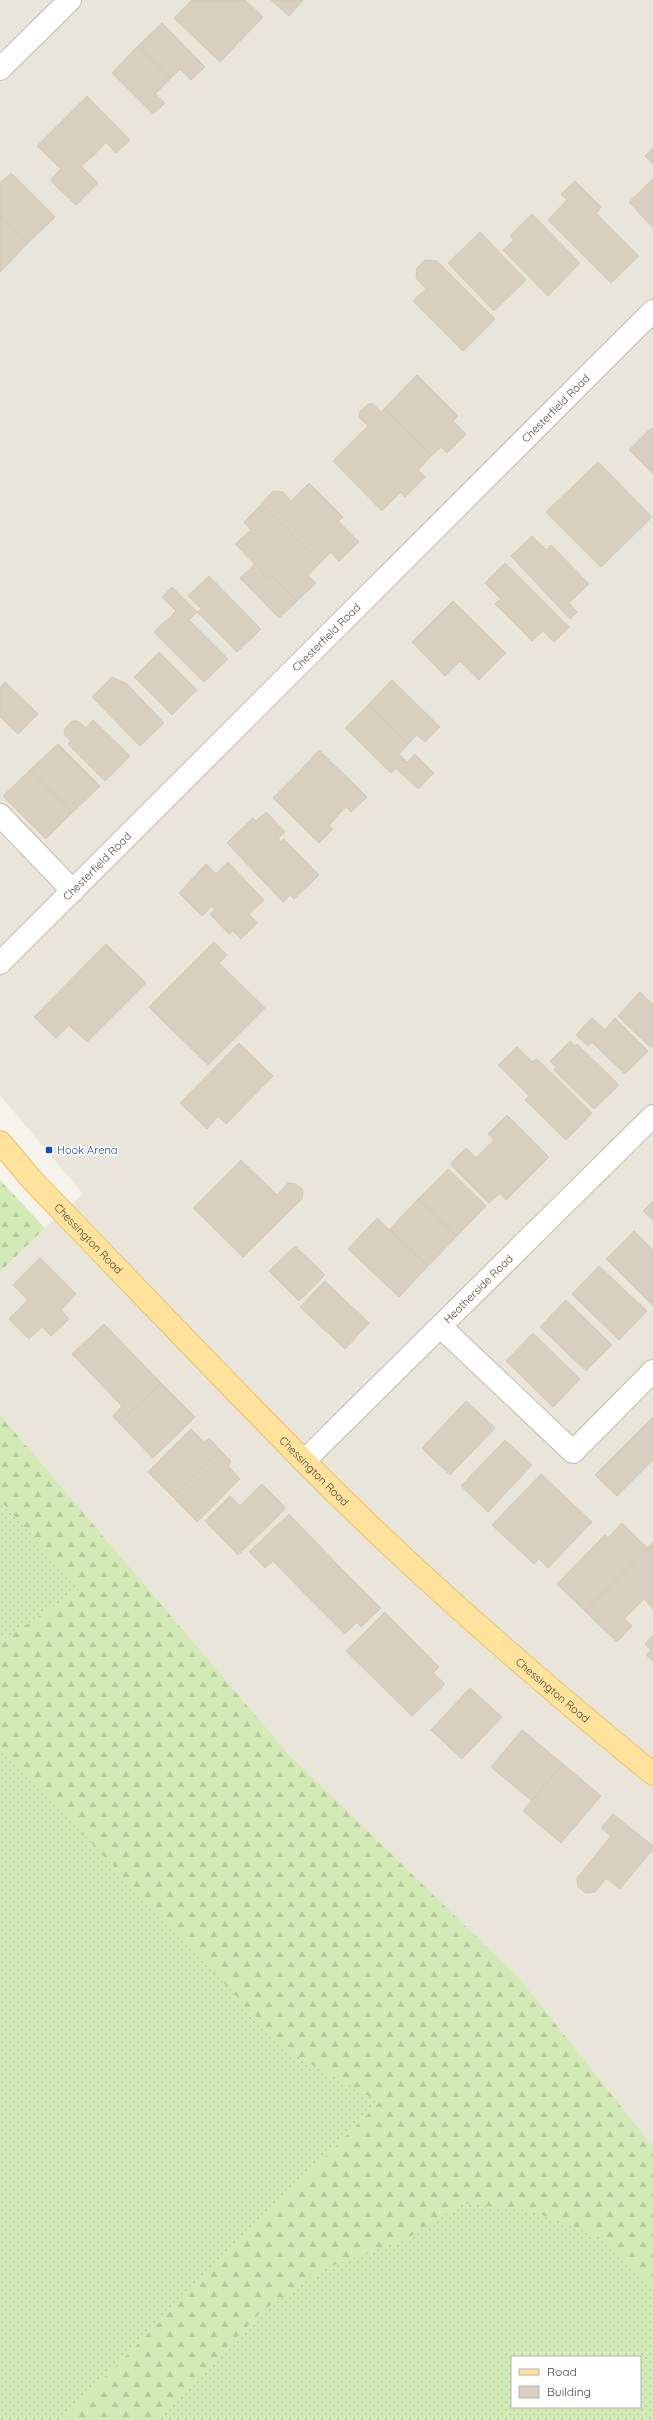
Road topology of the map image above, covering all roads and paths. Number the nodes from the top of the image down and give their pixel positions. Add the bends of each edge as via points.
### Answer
1 (70, 0) edge
2 (0, 69) edge
3 (653, 311) edge
4 (0, 815) edge
5 (72, 891) junction
6 (0, 963) edge
7 (653, 1116) edge
8 (0, 1142) edge
9 (441, 1327) junction
10 (653, 1371) edge
11 (304, 1462) junction
12 (653, 1774) edge

1 - 2 street
3 - 5 street, Chesterfield Road
4 - 5 street
5 - 6 street, Chesterfield Road
7 - 9 street, Heatherside Road
8 - 11 main road, Chessington Road via 33,1181
9 - 10 street via 573,1452
9 - 11 street, Heatherside Road
11 - 12 main road, Chessington Road via 422,1574 557,1696

